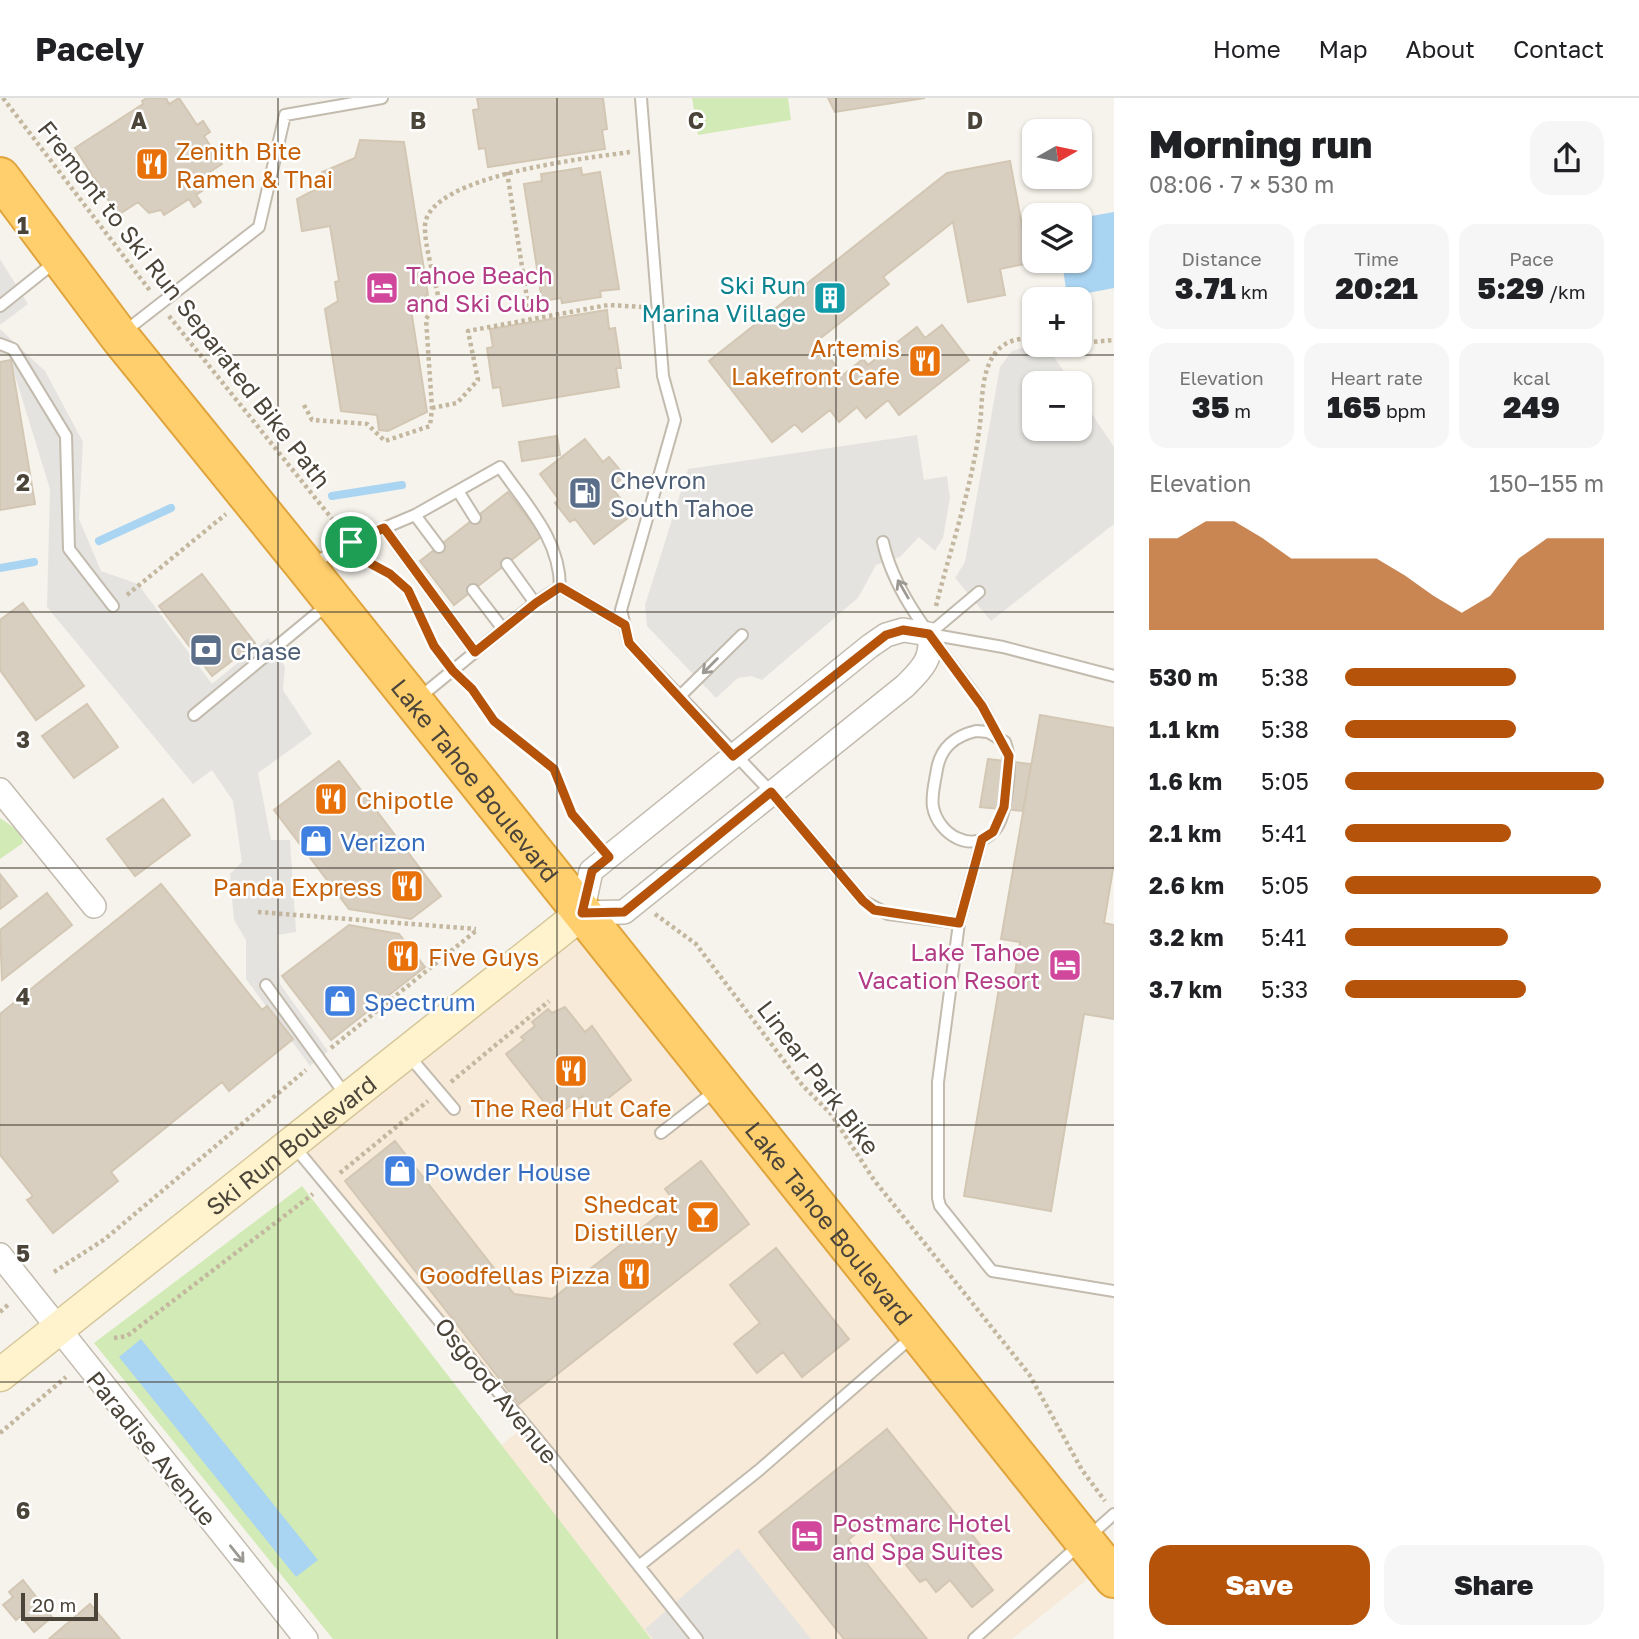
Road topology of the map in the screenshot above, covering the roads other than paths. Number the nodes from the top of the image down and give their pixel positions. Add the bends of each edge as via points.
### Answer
1 (382, 98) edge
2 (641, 98) edge
3 (0, 177) edge
4 (59, 259) junction
5 (0, 306) edge
6 (118, 336) junction
7 (0, 344) edge
8 (458, 491) junction
9 (415, 515) junction
10 (475, 518) dead end
11 (384, 528) junction
12 (883, 542) dead end
13 (439, 547) dead end
14 (507, 564) dead end
15 (306, 567) junction
16 (560, 587) junction
17 (473, 590) dead end
18 (979, 592) dead end
19 (331, 601) junction
20 (536, 603) junction
21 (113, 607) road end
22 (625, 625) junction
23 (503, 629) junction
24 (929, 634) junction
25 (742, 635) dead end
26 (475, 652) junction
27 (1114, 676) edge
28 (679, 697) junction
29 (413, 703) junction
30 (194, 715) dead end
31 (998, 736) junction
32 (733, 756) junction
33 (0, 790) edge
34 (771, 792) junction
35 (982, 839) junction
36 (94, 906) dead end
37 (582, 913) junction
38 (959, 923) junction
39 (266, 985) dead end
40 (407, 1053) junction
41 (720, 1087) junction
42 (349, 1100) junction
43 (454, 1109) dead end
44 (661, 1133) dead end
45 (293, 1145) junction
46 (0, 1255) edge
47 (1114, 1291) edge
48 (57, 1329) junction
49 (917, 1333) junction
50 (0, 1375) edge
51 (1114, 1513) edge
52 (1085, 1542) junction
53 (639, 1566) junction
54 (1114, 1578) edge
55 (306, 1639) edge
56 (697, 1639) edge
57 (974, 1639) edge

1 - 6 lane via 285,115 259,227
2 - 22 lane via 663,376 675,420 621,610
3 - 4 highway, Lake Tahoe Boulevard
4 - 5 lane
4 - 6 highway, Lake Tahoe Boulevard
6 - 15 highway, Lake Tahoe Boulevard
7 - 21 lane via 12,349 66,436 69,549
8 - 9 lane
8 - 10 lane
8 - 16 lane via 500,467 553,544
9 - 11 lane
9 - 13 lane
11 - 15 lane
11 - 26 lane
24 -> 12 lane via 887,561
14 - 20 lane
15 - 19 highway, Lake Tahoe Boulevard
16 - 20 lane
16 - 22 lane
17 - 23 lane
18 - 24 lane
19 - 29 highway, Lake Tahoe Boulevard
19 - 30 lane
20 - 23 lane
22 - 28 lane via 629,643
23 - 26 lane
24 - 27 lane via 1003,647
24 - 31 lane via 982,706
24 - 32 street via 903,630 886,635
24 - 34 street via 930,653 919,673
25 -> 28 lane
26 - 29 lane
28 - 32 lane
29 - 37 highway, Lake Tahoe Boulevard
31 - 35 lane via 1009,756 1004,807 993,832
31 - 35 lane via 976,731 955,738 938,761 932,795 944,830 965,841
32 - 34 lane
32 - 37 street via 592,871
33 - 36 street
34 - 37 street via 624,912
34 - 38 lane via 874,910
35 - 38 lane
37 - 40 main road, Ski Run Boulevard
37 - 41 highway, Lake Tahoe Boulevard
38 - 47 lane via 938,1082 940,1206 992,1271
39 - 42 lane
40 - 42 main road, Ski Run Boulevard
40 - 43 lane
41 - 44 lane
41 - 49 highway, Lake Tahoe Boulevard
42 - 45 main road, Ski Run Boulevard
45 - 48 main road, Ski Run Boulevard
45 - 53 lane, Osgood Avenue
46 - 48 street, Paradise Avenue
48 - 50 main road, Ski Run Boulevard
48 -> 55 street, Paradise Avenue
49 - 52 highway, Lake Tahoe Boulevard
49 - 53 lane via 758,1471
51 - 52 lane
52 - 54 highway, Lake Tahoe Boulevard
52 - 57 lane
53 - 56 lane, Osgood Avenue

